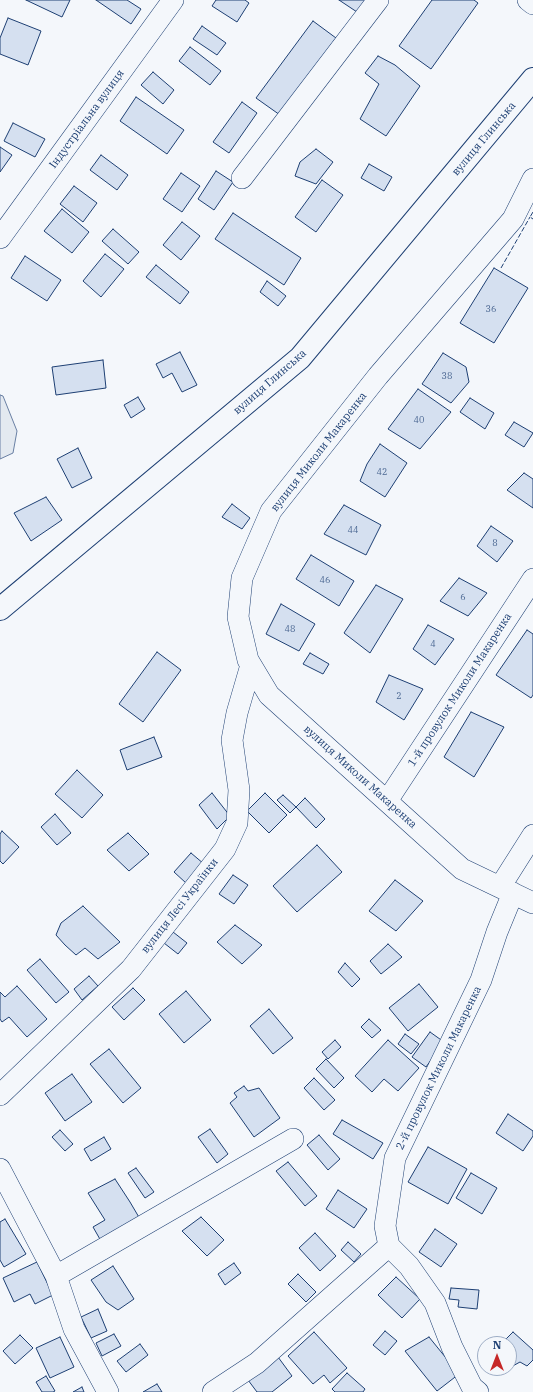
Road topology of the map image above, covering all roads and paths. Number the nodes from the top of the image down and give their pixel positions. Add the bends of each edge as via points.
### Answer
1 (173, 0) edge
2 (378, 0) edge
3 (528, 0) edge
4 (533, 4) edge
5 (533, 79) edge
6 (242, 178) dead end
7 (533, 178) edge
8 (0, 238) edge
9 (533, 579) edge
10 (0, 609) edge
11 (251, 665) junction
12 (387, 801) junction
13 (533, 835) edge
14 (506, 890) junction
15 (533, 903) edge
16 (0, 1095) edge
17 (293, 1139) dead end
18 (0, 1169) edge
19 (389, 1246) junction
20 (56, 1276) junction
21 (108, 1392) edge
22 (213, 1392) edge
23 (478, 1392) edge

1 - 8 street, Індустріальна вулиця
2 - 6 street
3 - 4 street
5 - 10 main road, вулиця Глинська via 300,358
7 - 11 street, вулиця Миколи Макаренка via 513,219 378,376 272,511 242,578 238,617
9 - 12 street, 1-й провулок Миколи Макаренка
11 - 12 street, вулиця Миколи Макаренка via 269,695
11 - 16 street, вулиця Лесі Українки via 232,740 238,790 237,823 226,848 131,969
12 - 14 street, вулиця Миколи Макаренка via 462,869
13 - 14 street, 2-й провулок Миколи Макаренка
14 - 15 street, вулиця Миколи Макаренка
14 - 19 street, 2-й провулок Миколи Макаренка via 497,932 482,980 395,1158 385,1226
17 - 20 street
18 - 20 street
19 - 22 street via 257,1363
19 - 23 street via 409,1266 435,1303 452,1347 472,1387
20 - 21 street via 74,1329

